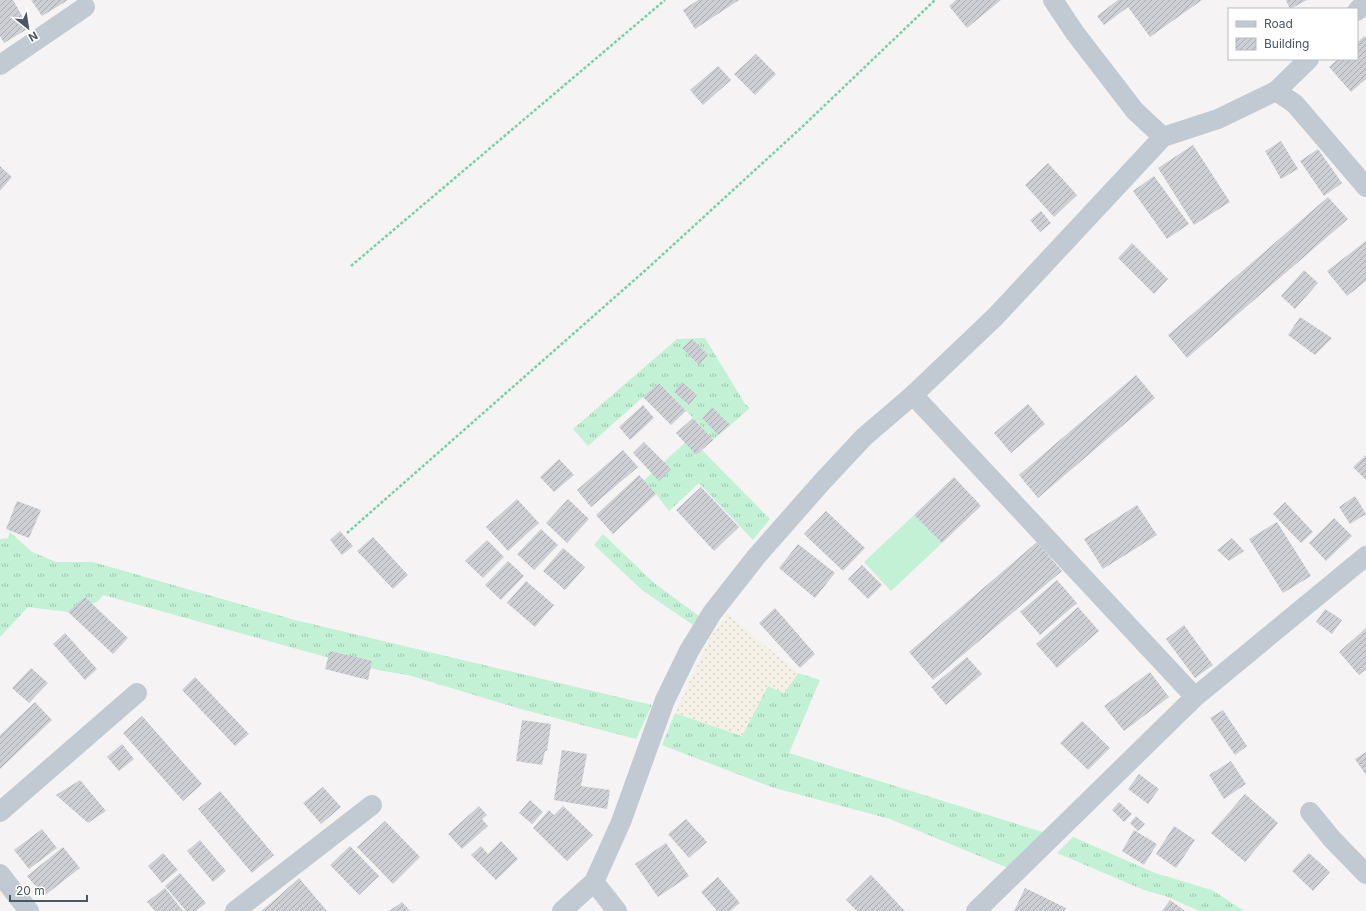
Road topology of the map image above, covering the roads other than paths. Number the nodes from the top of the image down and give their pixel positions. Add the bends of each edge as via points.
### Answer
1 (1053, 0) edge
2 (1366, 2) edge
3 (85, 7) dead end
4 (1358, 10) edge
5 (1308, 60) edge
6 (0, 65) edge
7 (1276, 91) junction
8 (1162, 137) junction
9 (1366, 187) edge
10 (913, 395) junction
11 (1366, 556) edge
12 (137, 693) dead end
13 (1195, 697) junction
14 (372, 805) dead end
15 (0, 812) edge
16 (1310, 812) dead end
17 (0, 874) edge
18 (1366, 874) edge
19 (594, 882) junction
20 (29, 911) edge
21 (235, 911) edge
22 (562, 911) edge
23 (617, 911) edge
24 (976, 911) edge

1 - 8 street via 1135,111
2 - 4 street
3 - 6 street
5 - 7 street
7 - 8 street via 1218,119
7 - 9 street via 1295,104
8 - 10 street via 995,317
10 - 13 street
10 - 19 street via 864,437 821,483 756,556 712,613 689,651 666,700 621,822
11 - 13 street
12 - 15 street
13 - 24 street
14 - 21 street
16 - 18 street via 1332,840
17 - 20 street
19 - 22 street
19 - 23 street

